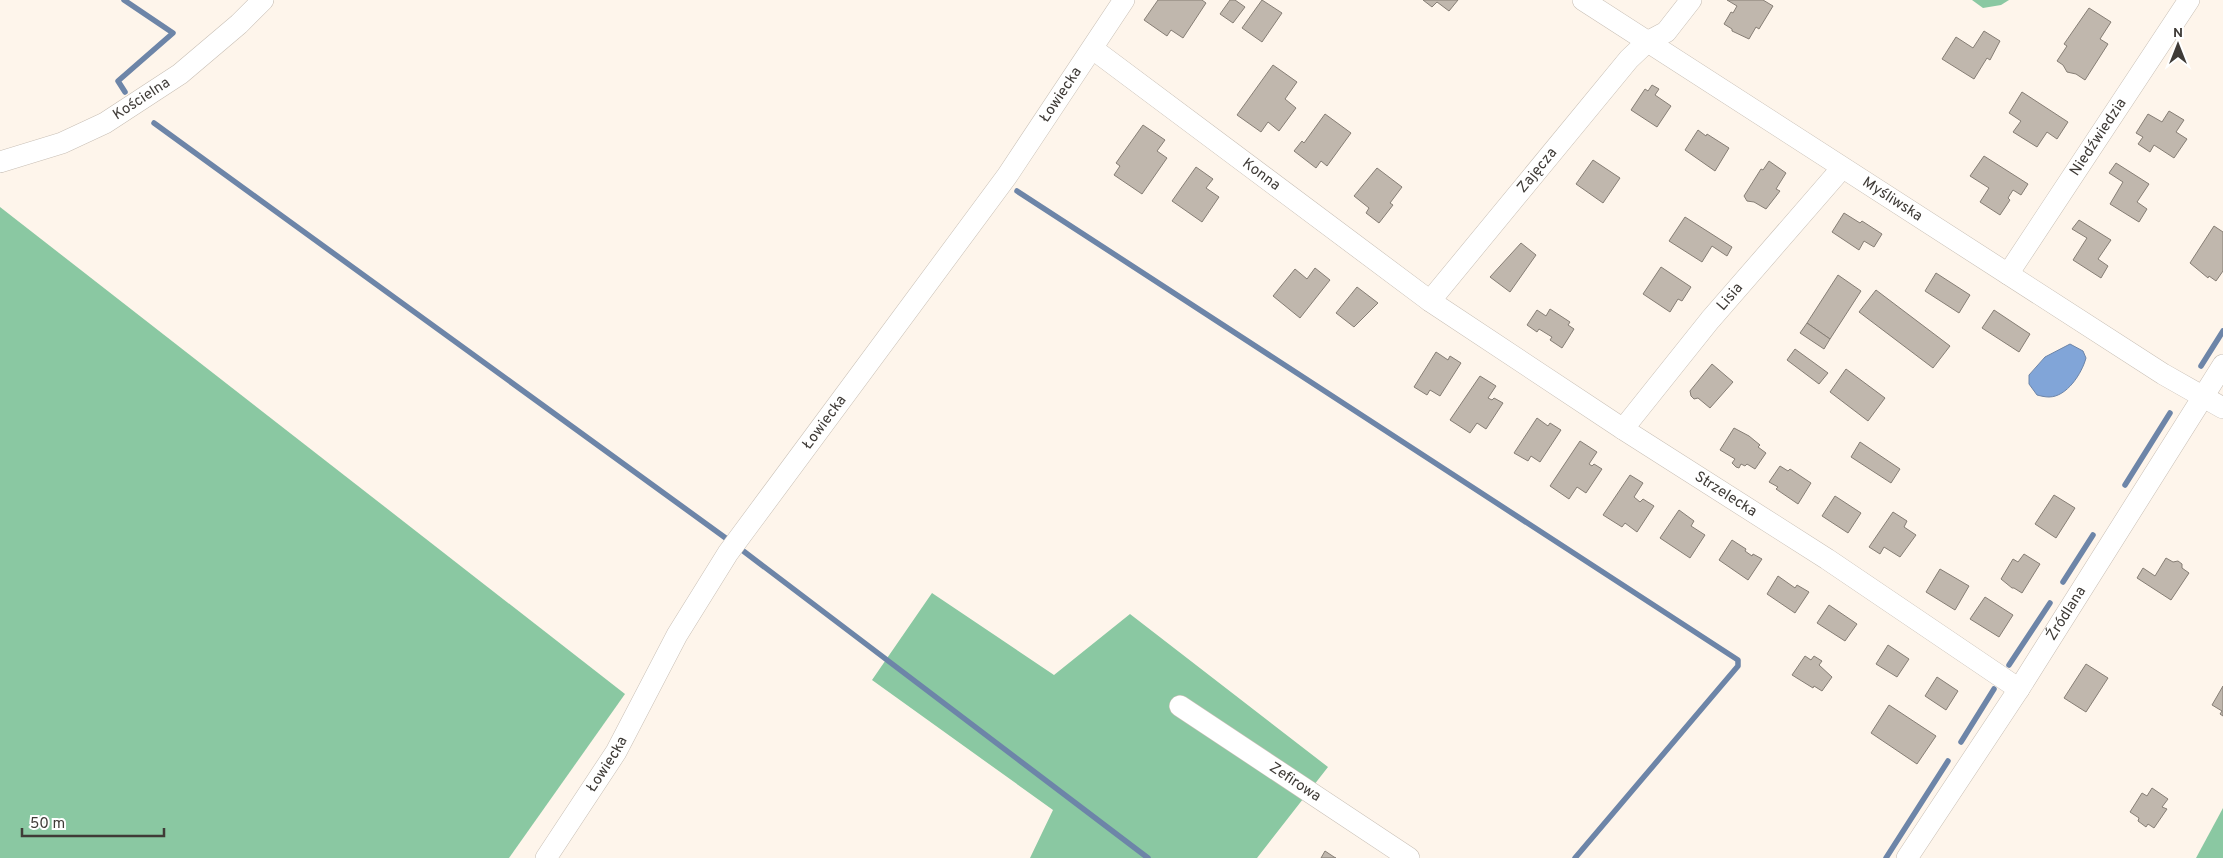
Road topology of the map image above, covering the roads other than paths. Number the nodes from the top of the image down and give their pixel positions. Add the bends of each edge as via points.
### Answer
1 (263, 0) edge
2 (1124, 0) edge
3 (1583, 0) edge
4 (1691, 0) edge
5 (2189, 0) edge
6 (1647, 42) junction
7 (1093, 49) junction
8 (0, 162) edge
9 (1842, 168) junction
10 (2008, 274) junction
11 (1430, 301) junction
12 (2223, 365) edge
13 (2203, 397) junction
14 (2223, 408) edge
15 (1623, 429) junction
16 (2019, 689) junction
17 (1180, 706) dead end
18 (546, 858) edge
19 (1409, 858) edge
20 (1907, 858) edge

1 - 8 street, Kościelna via 180,74 105,123 62,143
2 - 7 street, Łowiecka
3 - 6 street, Myśliwska
4 - 6 street, Zajęcza via 1666,32
5 - 10 street, Niedźwiedzia
6 - 9 street, Myśliwska
6 - 11 street, Zajęcza via 1587,108
7 - 11 street, Konna
7 - 18 street, Łowiecka via 1006,176 728,553 677,635 616,752
9 - 10 street, Myśliwska
9 - 15 street, Lisia via 1710,320
10 - 13 street, Myśliwska
11 - 15 street, Strzelecka
12 - 13 street, Źródlana
13 - 14 street, Myśliwska
13 - 16 street, Źródlana
15 - 16 street, Strzelecka via 1827,559
16 - 20 street, Źródlana
17 - 19 street, Zefirowa

